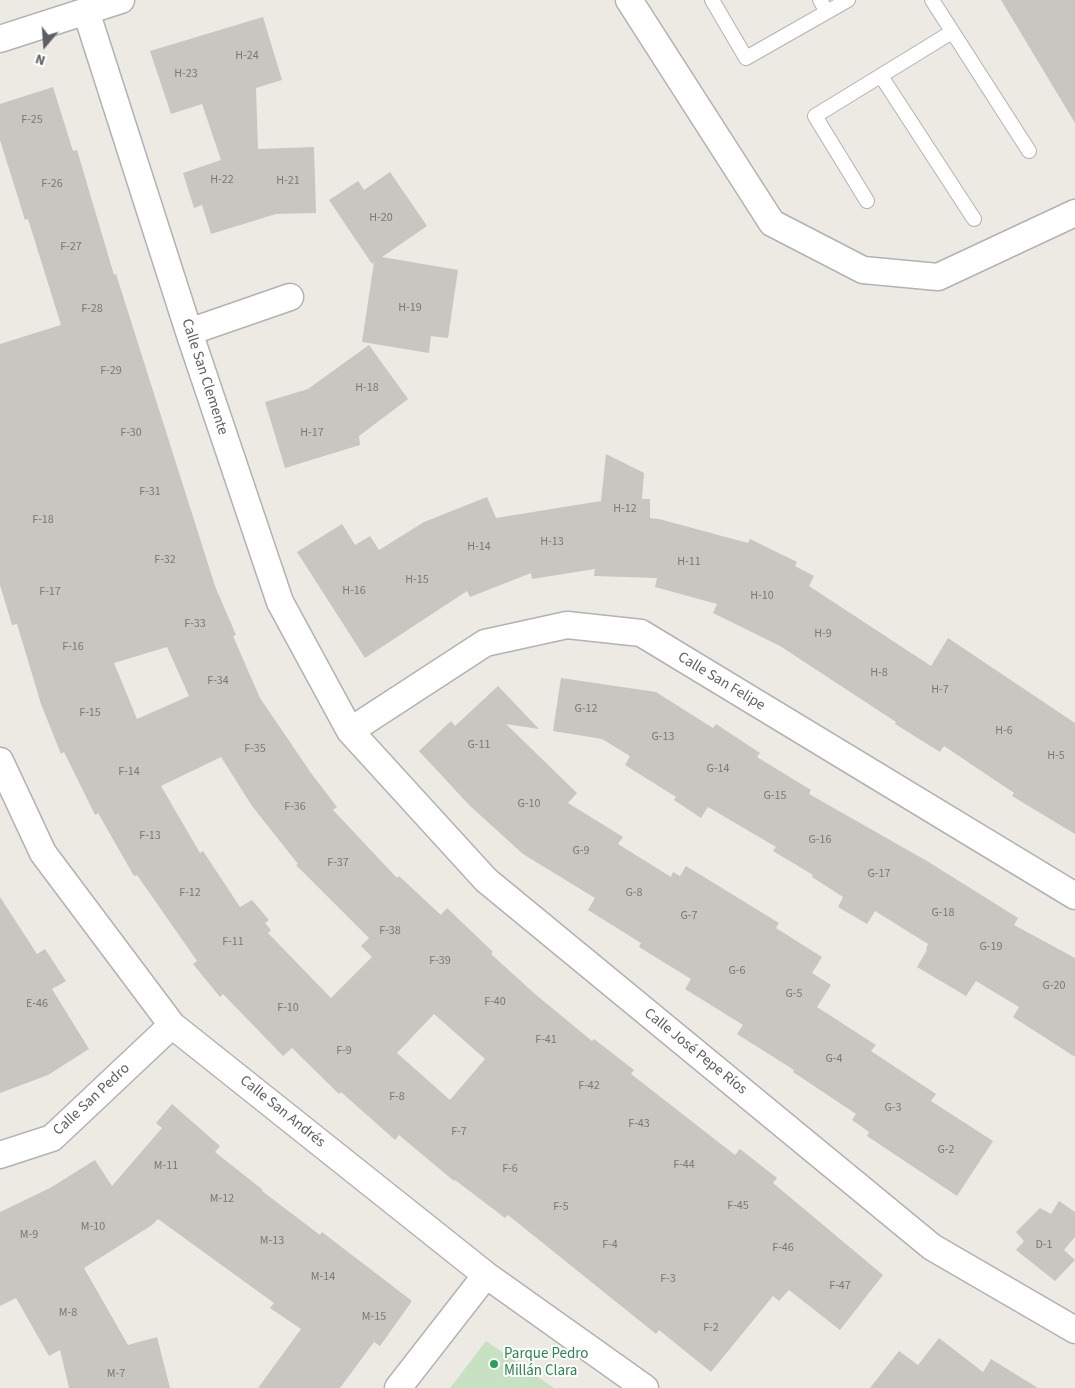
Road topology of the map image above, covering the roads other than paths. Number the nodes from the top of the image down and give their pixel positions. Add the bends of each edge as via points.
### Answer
1 (121, 0) edge
2 (629, 0) edge
3 (712, 0) edge
4 (820, 0) edge
5 (848, 0) edge
6 (932, 0) edge
7 (86, 11) junction
8 (827, 12) junction
9 (952, 32) junction
10 (0, 39) edge
11 (881, 76) junction
12 (1029, 151) dead end
13 (867, 201) dead end
14 (1075, 213) edge
15 (974, 220) dead end
16 (290, 297) dead end
17 (189, 332) junction
18 (350, 731) junction
19 (0, 761) edge
20 (1075, 896) edge
21 (172, 1024) junction
22 (0, 1155) edge
23 (486, 1275) junction
24 (1075, 1330) edge
25 (398, 1388) edge
26 (644, 1388) edge

1 - 7 street
2 - 14 street via 772,223 863,270 938,277
3 - 8 lane via 746,58
4 - 8 lane
5 - 8 lane
6 - 9 lane
7 - 10 street
7 - 17 street, Calle San Clemente
9 - 11 lane
9 - 12 lane
11 - 13 lane via 815,116
11 - 15 lane
16 - 17 street
17 - 18 street, Calle San Clemente via 280,602
18 - 20 street, Calle San Felipe via 485,643 567,625 641,633
18 - 24 street, Calle José Pepe Ríos via 486,880 932,1247
19 - 21 street, Calle San Andrés via 43,853
21 - 22 street, Calle San Pedro via 52,1138
21 - 23 street, Calle San Andrés
23 - 25 street
23 - 26 street, Calle San Andrés

